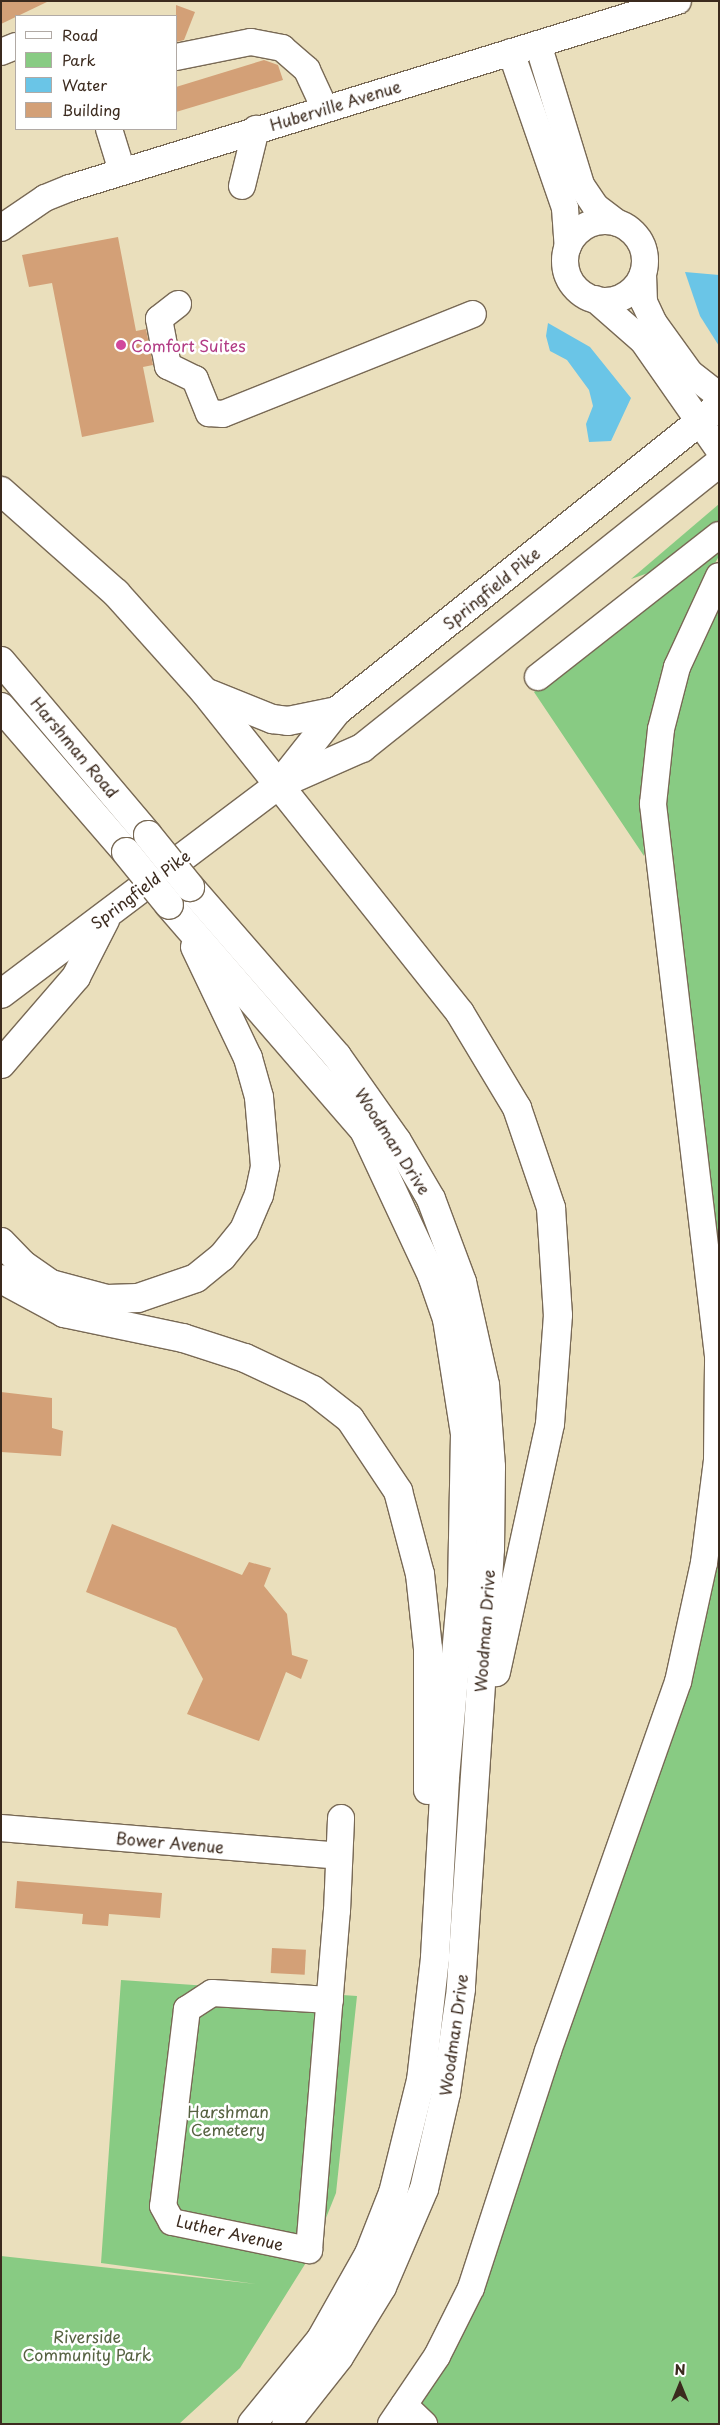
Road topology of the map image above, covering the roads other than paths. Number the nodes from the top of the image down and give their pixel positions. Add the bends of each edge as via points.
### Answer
1 (678, 1) edge
2 (538, 44) junction
3 (15, 46) edge
4 (1, 52) edge
5 (511, 52) junction
6 (178, 57) edge
7 (325, 109) junction
8 (256, 129) junction
9 (109, 130) edge
10 (558, 152) junction
11 (122, 171) junction
12 (242, 186) dead end
13 (3, 219) edge
14 (617, 222) junction
15 (568, 247) junction
16 (643, 274) junction
17 (595, 299) junction
18 (178, 304) dead end
19 (473, 314) dead end
20 (719, 396) edge
21 (719, 406) edge
22 (697, 422) junction
23 (719, 450) edge
24 (719, 463) edge
25 (1, 491) edge
26 (719, 535) edge
27 (719, 576) edge
28 (1, 661) edge
29 (538, 677) dead end
30 (204, 691) junction
31 (1, 707) edge
32 (337, 712) junction
33 (278, 785) junction
34 (190, 887) joint
35 (169, 905) joint
36 (108, 914) junction
37 (186, 925) junction
38 (1, 994) edge
39 (1, 1064) edge
40 (1, 1242) edge
41 (1, 1279) edge
42 (470, 1816) junction
43 (341, 1818) dead end
44 (1, 1828) edge
45 (338, 1856) junction
46 (330, 2000) junction
47 (430, 2019) junction
48 (398, 2414) edge
49 (252, 2424) edge
50 (286, 2424) edge
51 (424, 2424) edge

1 - 2 street, Huberville Avenue
2 - 5 street, Huberville Avenue
2 - 10 street
3 - 4 street
5 - 7 street, Huberville Avenue
5 - 10 street
6 - 7 street via 252,42 282,48 307,70
7 - 8 street, Huberville Avenue
8 - 11 street, Huberville Avenue
8 - 12 street
9 - 11 street
10 - 14 street via 596,207
10 - 15 street
11 - 13 street, Huberville Avenue via 45,198
14 - 15 street via 586,226
14 - 16 street via 639,239 645,260
15 - 17 street via 565,260 572,284
16 - 17 street via 625,295
16 - 20 street via 644,302 654,323 690,373
17 - 22 street via 643,341
18 - 19 street via 159,319 168,366 195,379 209,413 224,414
21 - 22 main road, Springfield Pike
22 - 23 street
22 - 32 main road, Springfield Pike
24 - 33 main road, Springfield Pike via 362,748
25 - 30 main road via 116,593
26 - 29 street
27 - 48 street via 677,666 661,729 653,804 718,1356 717,1460 704,1563 678,1682 548,2051 471,2288 437,2356
28 - 34 main road, Harshman Road, bridge
30 - 32 main road via 272,719 288,721
30 - 33 main road
31 - 35 main road, Harshman Road, bridge
32 - 33 main road, Springfield Pike
33 - 36 main road, Springfield Pike
33 - 42 main road via 460,1013 517,1108 550,1208 558,1315 550,1424 518,1560
34 - 42 main road, Woodman Drive via 337,1056 397,1141 431,1200 462,1282 485,1385 492,1467 490,1549
35 - 37 main road, Woodman Drive
36 - 38 main road, Springfield Pike
36 - 39 main road via 76,977
37 - 40 main road via 248,1058 259,1097 265,1166 260,1195 244,1230 222,1257 196,1278 138,1298 107,1300 51,1284 22,1264
37 - 47 main road, Woodman Drive via 364,1130 432,1276 447,1319 465,1434 466,1506
41 - 47 main road via 64,1313 183,1338 277,1371 313,1390 350,1419 377,1454 398,1492 411,1530 427,1639
42 - 50 main road, Woodman Drive via 461,1989 446,2093 424,2189 382,2287 339,2357
43 - 45 street, Luther Avenue
44 - 45 street, Bower Avenue
45 - 46 street, Luther Avenue
46 - 46 street, Luther Avenue via 310,2250 172,2222 163,2206 187,2009 212,1992
47 - 49 main road, Woodman Drive via 408,2140 369,2254 321,2339
48 - 51 street

